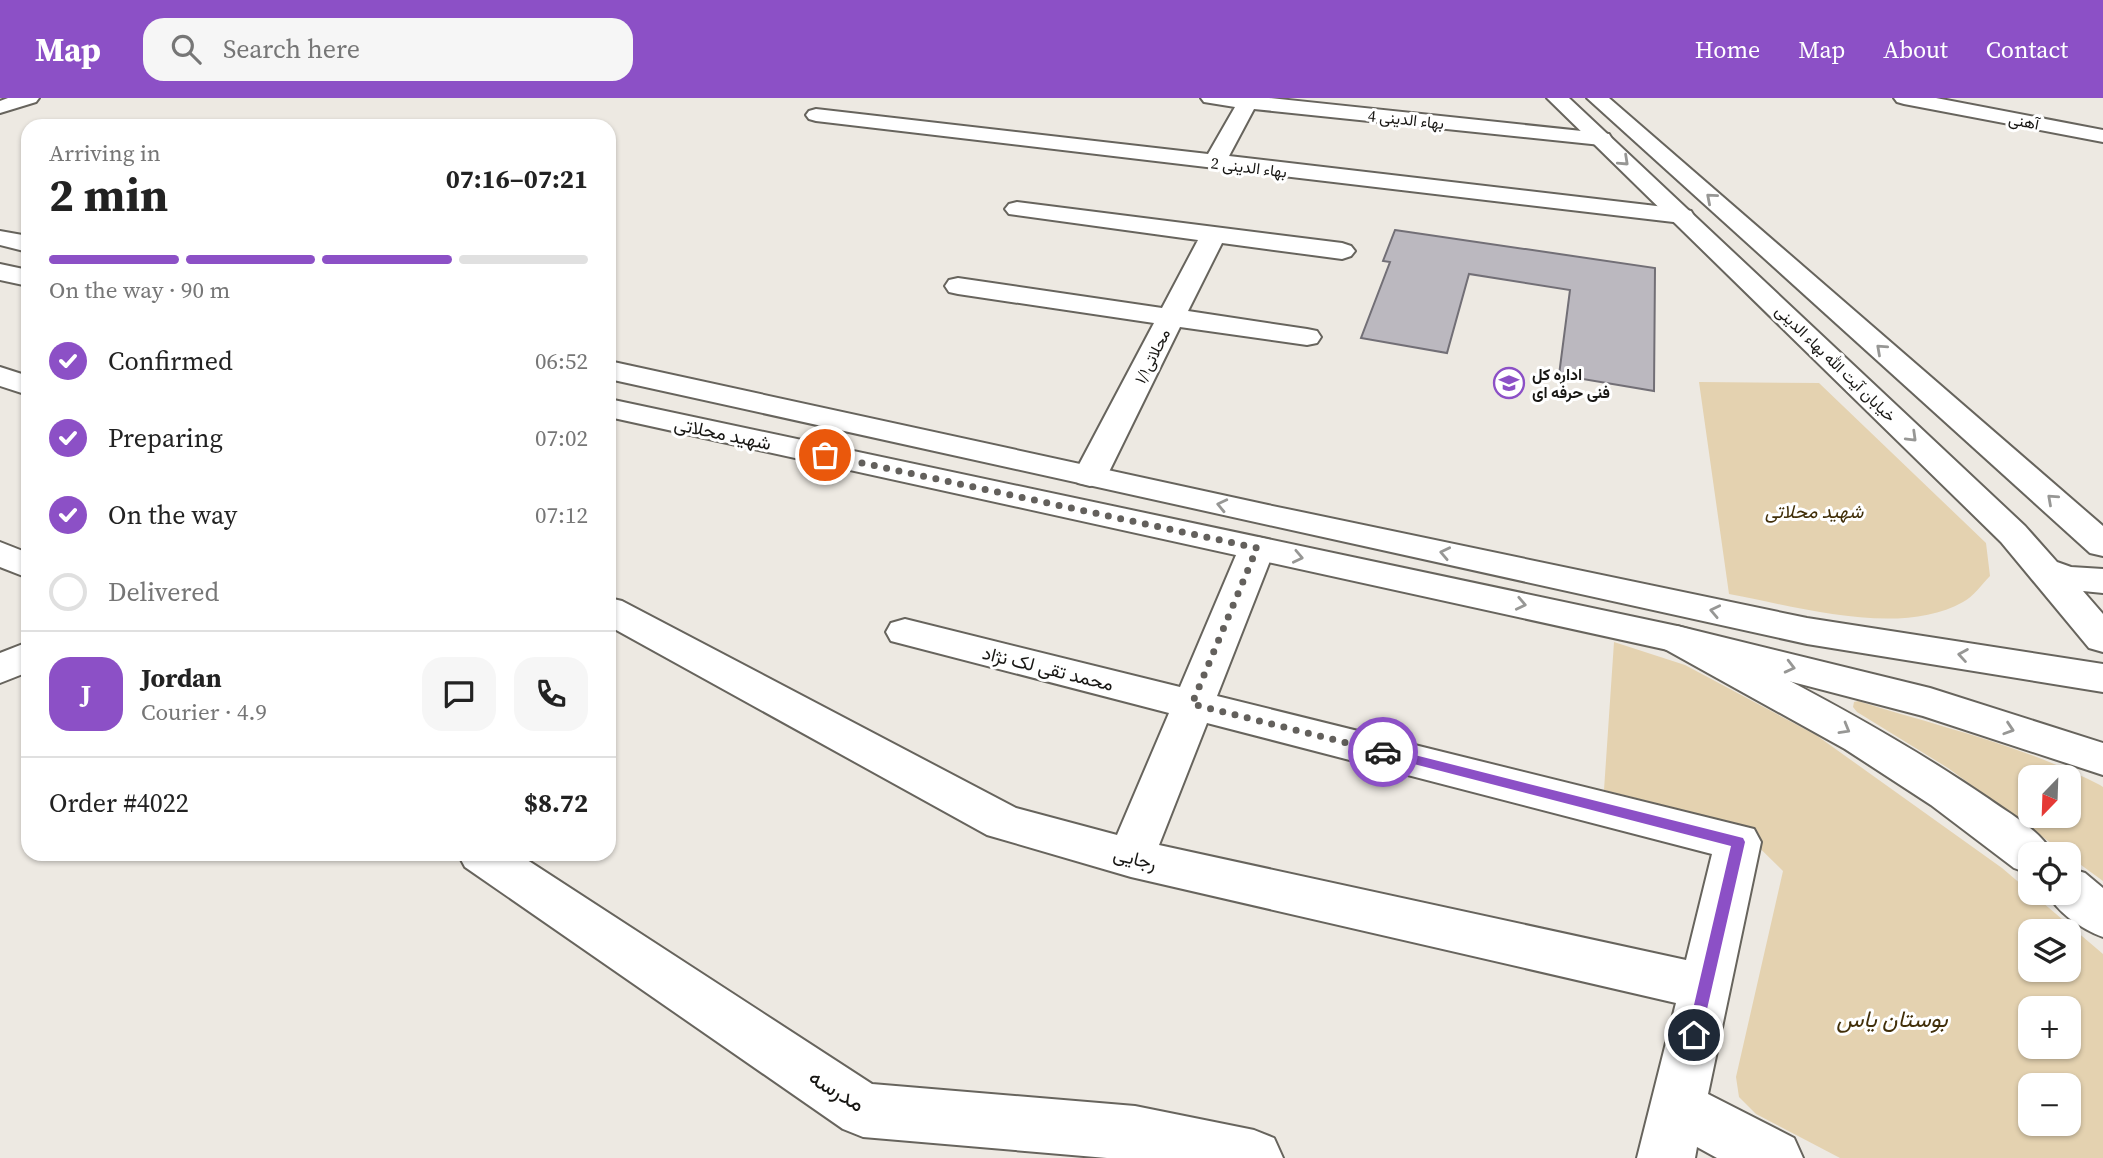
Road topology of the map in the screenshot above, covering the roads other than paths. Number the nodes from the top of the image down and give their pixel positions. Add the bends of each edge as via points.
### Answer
1 (6, 98) edge
2 (29, 98) edge
3 (837, 98) edge
4 (1211, 98) edge
5 (1556, 98) edge
6 (1597, 98) edge
7 (1904, 98) edge
8 (2026, 98) edge
9 (0, 100) edge
10 (1249, 100) edge
11 (0, 107) edge
12 (2046, 124) junction
13 (2103, 136) edge
14 (1601, 139) junction
15 (1214, 163) junction
16 (1017, 209) dead end
17 (1682, 216) junction
18 (1213, 235) junction
19 (0, 238) edge
20 (21, 242) edge
21 (1342, 251) dead end
22 (0, 272) edge
23 (21, 276) edge
24 (958, 286) dead end
25 (1172, 317) junction
26 (1307, 337) dead end
27 (616, 372) edge
28 (0, 376) edge
29 (21, 384) edge
30 (616, 410) edge
31 (1090, 476) junction
32 (2103, 545) edge
33 (1257, 548) junction
34 (0, 553) edge
35 (21, 564) edge
36 (2047, 571) junction
37 (2103, 581) edge
38 (616, 614) edge
39 (905, 632) dead end
40 (1677, 639) junction
41 (2103, 639) edge
42 (1908, 646) junction
43 (21, 659) edge
44 (0, 669) edge
45 (2103, 678) edge
46 (1192, 704) junction
47 (1930, 704) junction
48 (2103, 759) edge
49 (2018, 846) edge
50 (1131, 858) junction
51 (491, 861) edge
52 (2081, 898) edge
53 (2103, 916) edge
54 (1705, 986) junction
55 (1672, 1133) edge
56 (1131, 1145) edge
57 (1254, 1158) edge
58 (1774, 1158) edge

1 - 9 main road
2 - 11 main road
3 - 15 main road, بهاء الدینی 2 via 816,115
4 - 10 main road, بهاء الدینی 4
5 - 14 main road, خیابان آیت الله بهاء الدینی
32 -> 6 main road, خیابان آیت الله بهاء الدینی
7 - 12 main road, آهنی
8 - 12 main road
10 - 14 main road, بهاء الدینی 4
10 - 15 main road
12 - 13 main road, آهنی
14 -> 17 main road, خیابان آیت الله بهاء الدینی
15 - 17 main road, بهاء الدینی 2
16 - 18 main road
17 -> 36 main road, خیابان آیت الله بهاء الدینی
18 - 21 main road
18 - 25 main road, محلاتی۱/۱
19 - 20 main road
22 - 23 main road
24 - 25 main road
25 - 26 main road
25 - 31 main road, محلاتی۱/۱
27 - 31 main road, شهید محلاتی
28 - 29 main road
30 - 33 main road, شهید محلاتی
42 -> 31 main road, شهید محلاتی via 1807,631
33 -> 40 main road, شهید محلاتی
33 - 46 main road
34 - 35 main road
36 - 37 main road
36 - 41 main road, خیابان آیت الله بهاء الدینی
38 - 50 main road, رجایی via 1003,822
39 - 46 main road, محمد تقی لک نژاد
40 -> 47 main road, شهید محلاتی
40 -> 49 main road via 1891,756
45 -> 42 main road, شهید محلاتی
42 - 47 main road via 1937,674 1938,687
43 - 44 main road
46 - 50 main road
46 - 54 main road, محمد تقی لک نژاد via 1738,842
47 -> 48 main road, شهید محلاتی
50 - 54 main road, رجایی
51 - 56 main road, مدرسه via 863,1110
52 - 53 main road
54 - 55 main road
55 - 58 main road
56 - 57 main road, مدرسه

